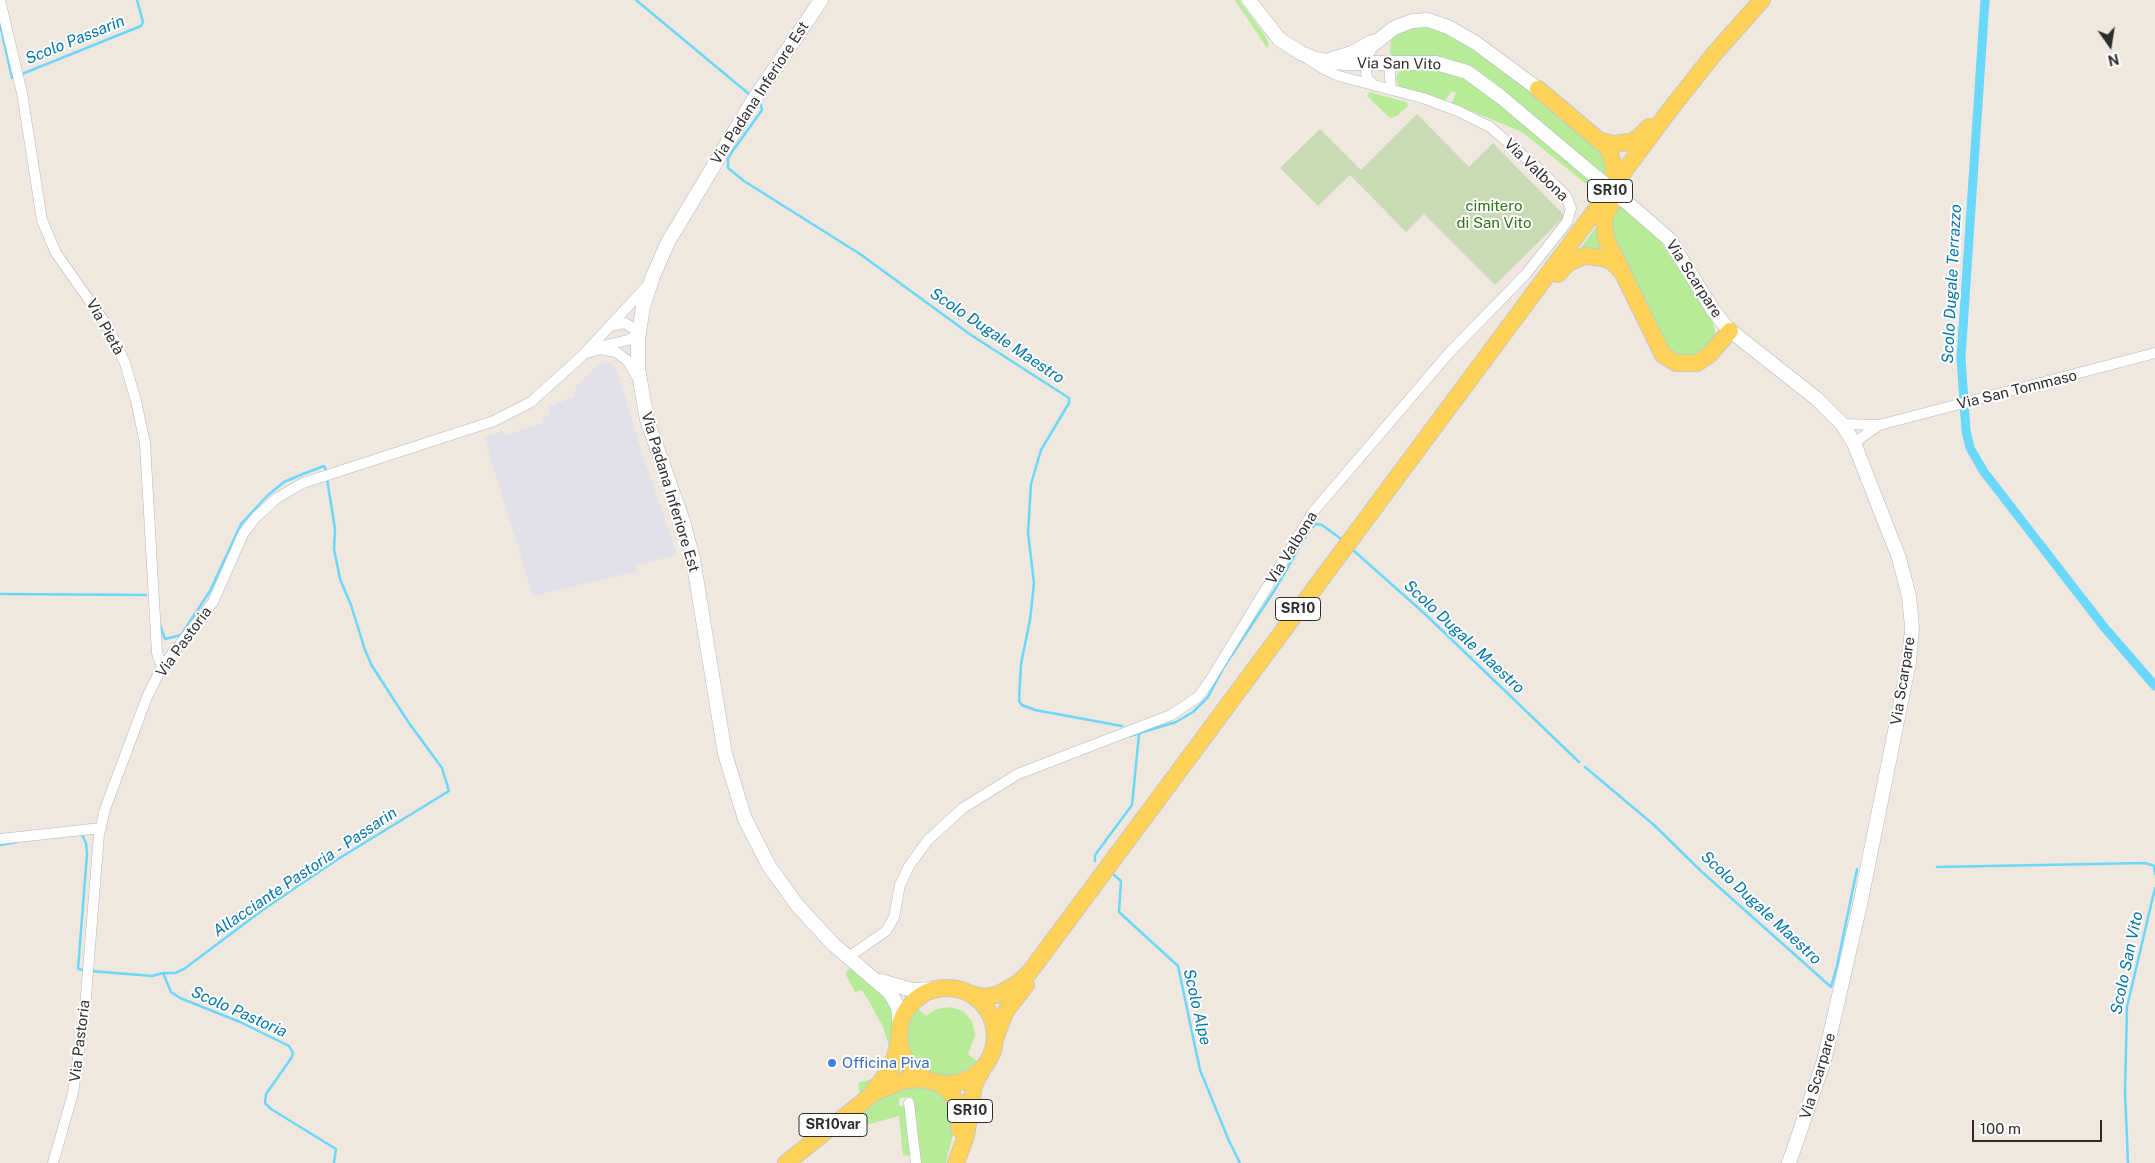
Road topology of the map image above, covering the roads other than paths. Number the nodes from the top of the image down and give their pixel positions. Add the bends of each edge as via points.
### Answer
1 (0, 0) edge
2 (821, 0) edge
3 (1249, 0) edge
4 (1762, 0) edge
5 (1390, 32) junction
6 (1304, 55) junction
7 (1320, 60) junction
8 (1365, 63) junction
9 (1389, 63) junction
10 (1692, 81) junction
11 (1375, 86) junction
12 (1390, 89) junction
13 (1538, 89) joint
14 (1669, 111) junction
15 (1601, 140) junction
16 (1624, 200) joint
17 (1620, 269) junction
18 (1551, 271) junction
19 (653, 276) junction
20 (1512, 322) junction
21 (609, 328) junction
22 (1730, 331) junction
23 (639, 333) junction
24 (2155, 353) edge
25 (585, 355) junction
26 (640, 390) junction
27 (1842, 424) junction
28 (1879, 425) junction
29 (1854, 443) junction
30 (162, 667) junction
31 (101, 828) junction
32 (0, 839) edge
33 (1042, 957) junction
34 (848, 958) junction
35 (877, 980) junction
36 (936, 989) junction
37 (972, 994) junction
38 (900, 1034) junction
39 (995, 1042) junction
40 (988, 1061) junction
41 (932, 1081) junction
42 (868, 1097) junction
43 (909, 1103) dead end
44 (53, 1163) edge
45 (786, 1163) edge
46 (916, 1163) edge
47 (956, 1163) edge
48 (1789, 1163) edge

1 - 30 street, Via Pietà via 22,93 42,220 56,253 108,327 125,363 136,401 145,443 157,653
2 - 19 street, Via Padana Inferiore Est via 701,184
3 - 6 street, Via San Vito via 1277,36
4 - 10 main road, SR10
5 - 7 street via 1347,55
5 - 8 street via 1368,50
5 - 9 street via 1383,46
5 - 13 street via 1405,22 1418,20 1440,24 1476,43
6 - 7 street, Via San Vito
6 - 11 street, Via Valbona via 1331,73
7 - 8 street, Via San Vito
8 - 9 street, Via San Vito
8 - 11 street via 1367,78
9 - 12 street
9 - 16 street, Via San Vito, bridge via 1436,63 1467,72
10 - 14 main road, SR10
10 - 15 main road via 1638,138 1620,144
11 - 12 street, Via Valbona
12 - 34 street, Via Valbona via 1458,111 1495,131 1566,196 1571,208 1567,222 1526,274 1449,353 1313,512 1198,697 1171,715 1018,774 963,808 928,840 909,866 900,885 894,917 886,931
13 - 15 main road
14 - 17 main road via 1604,218 1606,239
14 - 18 main road, SR10
15 - 18 main road via 1613,157 1613,175
16 - 22 street, Via Scarpare via 1668,239
17 - 20 main road via 1597,256 1573,260
17 - 22 main road via 1663,355 1671,360 1687,364 1701,361
18 - 20 main road, SR10
19 - 21 street, Via Pastoria via 637,299
19 - 23 street, Via Padana Inferiore Est
20 - 33 main road, SR10
21 - 23 street via 625,323
21 - 25 street, Via Pastoria
22 - 27 street, Via Scarpare via 1817,399
23 - 25 street, Via Pastoria via 628,340 599,346
23 - 26 street, Via Padana Inferiore Est
24 - 28 street, Via San Tommaso
25 - 26 street via 606,349 621,355 633,369
25 - 30 street, Via Pastoria via 545,391 514,412 434,442 320,477 283,494 256,517 243,534 213,602
26 - 34 street, Via Padana Inferiore Est via 693,559 725,754 739,802 761,852 786,892
27 - 28 street, Via San Tommaso
27 - 29 street, Via Scarpare
28 - 29 street, Via San Tommaso
29 - 48 street, Via Scarpare via 1905,576 1910,605 1911,650 1830,1040
30 - 31 street, Via Pastoria via 147,696
31 - 32 street
31 - 44 street, Via Pastoria via 77,1066 73,1093
33 - 37 main road, SR10 via 1024,979 1010,989 990,996
33 - 39 main road, SR10 via 1026,986 1006,1011
34 - 35 street, Via Padana Inferiore Est
35 - 36 street, Via Padana Inferiore Est via 912,990
35 - 38 street, Via Padana Inferiore Est via 896,1002
36 - 37 main road via 954,988
36 - 38 main road via 913,1002 905,1013
37 - 39 main road via 990,1014
38 - 41 main road via 908,1063
38 - 42 main road, SR10var via 892,1067
39 - 40 main road
40 - 41 main road via 966,1080 951,1083
40 - 47 main road, SR10 via 974,1085 966,1136
41 - 42 main road, SR10var via 904,1080
41 - 47 main road, SR10 via 952,1096 959,1111
42 - 45 main road, SR10var
43 - 46 street

